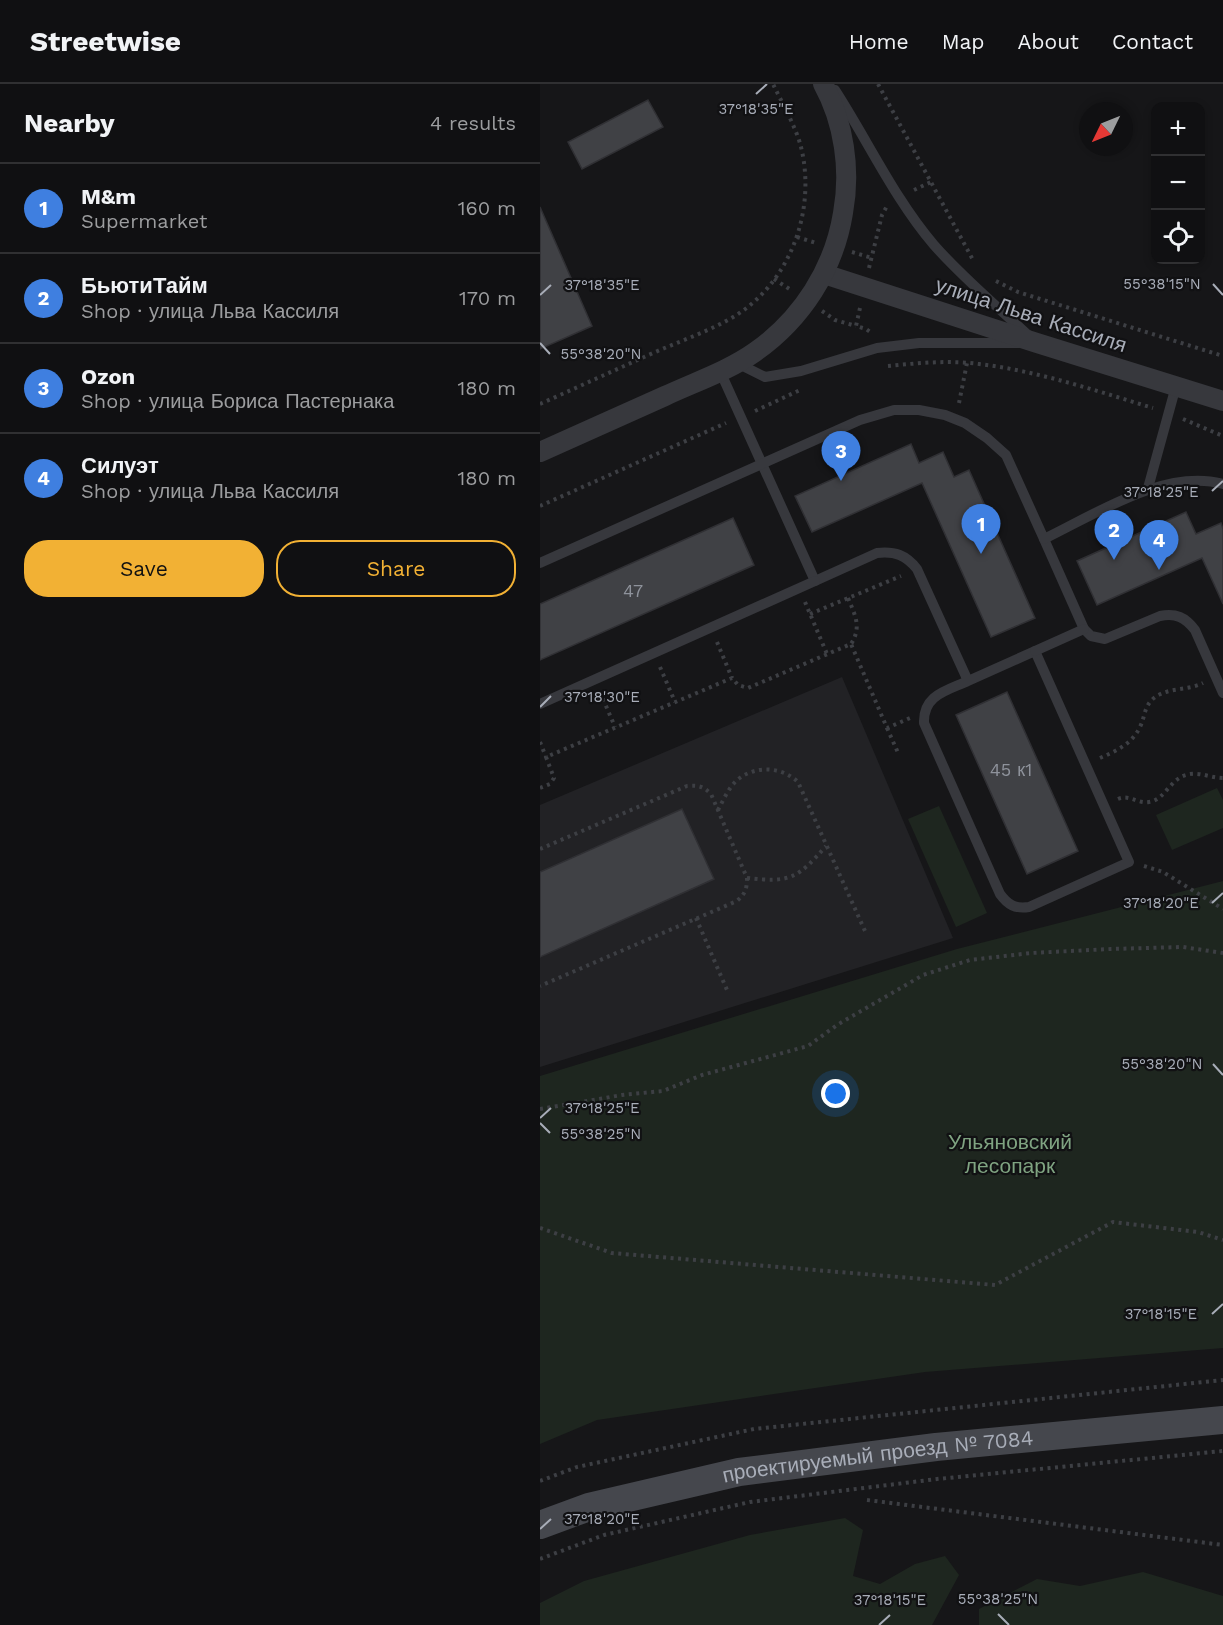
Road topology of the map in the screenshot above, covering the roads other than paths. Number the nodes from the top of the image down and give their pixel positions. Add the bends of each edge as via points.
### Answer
1 (823, 84) edge
2 (831, 84) edge
3 (824, 274) junction
4 (1037, 343) junction
5 (728, 367) junction
6 (1176, 386) junction
7 (1223, 401) edge
8 (540, 452) edge
9 (762, 463) junction
10 (1223, 484) edge
11 (1148, 488) junction
12 (1044, 539) junction
13 (540, 563) edge
14 (815, 581) junction
15 (1084, 629) junction
16 (1035, 651) junction
17 (968, 681) junction
18 (1223, 693) edge
19 (540, 704) edge
20 (1223, 1420) edge
21 (540, 1525) edge

1 - 3 street via 844,143 846,168 841,225
2 - 4 lane via 899,198 934,244
3 - 4 street, улица Льва Кассиля
3 - 5 street via 807,302 784,328 755,352
4 - 5 lane via 919,343 877,348 801,371 765,377
4 - 6 street, улица Льва Кассиля
5 - 8 street
5 - 9 lane via 741,417
6 - 7 street, улица Льва Кассиля
6 - 11 lane
9 - 12 lane via 860,420 894,411 919,410 956,418 1006,455
9 - 13 lane
9 - 14 lane
10 - 11 lane via 1198,480
11 - 12 lane
12 - 15 lane
14 - 17 lane via 877,553 902,555 917,569
14 - 19 lane
15 - 16 lane
15 - 18 lane via 1091,636 1105,639 1160,616 1179,616 1195,630
16 - 17 lane
16 - 17 lane via 1129,862 1029,907 1016,908 999,894 924,723 924,712 931,699
20 - 21 street, проектируемый проезд № 7084 via 936,1447 739,1472 589,1507

